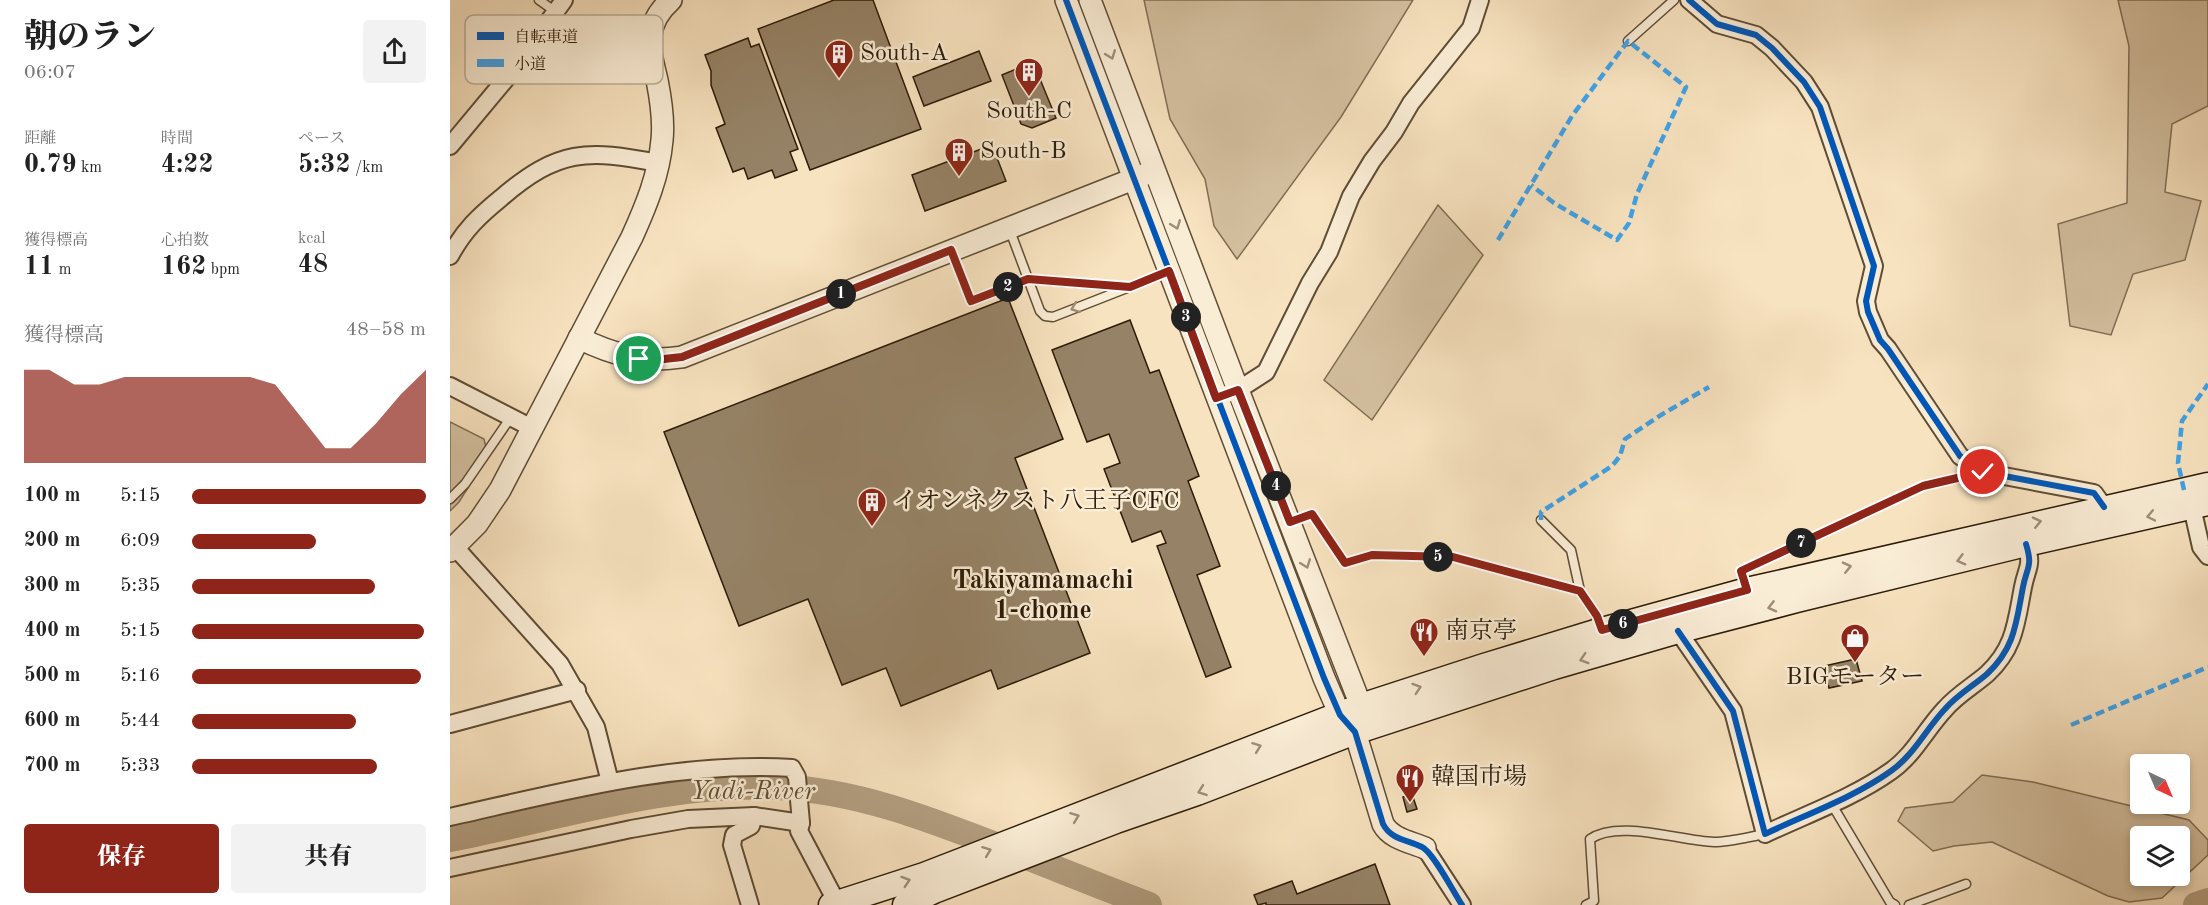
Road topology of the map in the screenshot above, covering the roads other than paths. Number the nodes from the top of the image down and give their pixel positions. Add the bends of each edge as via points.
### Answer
1 (539, 0) edge
2 (671, 0) edge
3 (1065, 0) edge
4 (1090, 0) edge
5 (1480, 0) edge
6 (1674, 0) edge
7 (1689, 0) edge
8 (561, 6) edge
9 (659, 15) edge
10 (1628, 41) dead end
11 (502, 84) edge
12 (656, 84) edge
13 (450, 146) edge
14 (658, 163) junction
15 (1155, 170) junction
16 (1133, 179) junction
17 (1009, 228) junction
18 (951, 250) junction
19 (450, 256) edge
20 (1169, 271) junction
21 (1028, 279) junction
22 (1130, 287) junction
23 (579, 338) junction
24 (450, 386) edge
25 (1238, 390) junction
26 (1216, 398) junction
27 (511, 417) junction
28 (532, 428) junction
29 (1983, 472) junction
30 (2208, 485) edge
31 (450, 499) edge
32 (2200, 505) edge
33 (2104, 507) junction
34 (1540, 520) dead end
35 (1290, 522) junction
36 (2026, 544) junction
37 (453, 549) edge
38 (2208, 556) edge
39 (1747, 590) junction
40 (1580, 591) junction
41 (1602, 630) junction
42 (1678, 631) junction
43 (577, 690) junction
44 (1352, 718) junction
45 (450, 724) edge
46 (610, 782) junction
47 (1831, 803) junction
48 (754, 816) junction
49 (450, 817) edge
50 (800, 820) junction
51 (1765, 834) junction
52 (1425, 848) joint
53 (450, 868) edge
54 (1966, 884) dead end
55 (834, 904) edge
56 (750, 905) edge
57 (904, 905) edge
58 (1462, 905) edge
59 (1586, 905) edge
60 (1895, 905) edge
61 (1910, 905) edge

1 - 8 lane
2 - 9 street
3 - 16 street
4 -> 15 street
5 - 25 street via 1471,28 1411,103 1351,196 1329,252 1266,372
6 - 10 lane
7 - 29 street via 1717,24 1756,35 1772,48 1804,82 1820,107 1874,266 1866,301 1880,340 1960,456
11 - 13 street
12 - 14 street via 662,138
14 - 19 street via 588,154 544,166 473,221
14 - 23 street via 647,204
15 - 16 street
15 -> 25 street
16 - 17 street
16 - 20 street
17 - 18 street
17 - 21 lane
18 - 21 lane via 971,301
18 - 23 street via 682,357 655,360 624,356
20 - 22 lane
20 - 26 street
21 - 22 lane
22 -> 21 lane via 1045,316
23 - 28 street
24 - 27 street
25 - 26 street
25 - 35 street
26 - 44 street
27 - 28 street
27 - 31 lane via 465,484
28 - 37 street via 487,510
29 - 33 street via 2094,494
29 - 39 lane via 1923,486 1741,571
30 - 33 main road
32 -> 36 main road
32 - 38 street via 2201,547
39 -> 33 main road
34 - 40 lane via 1571,550
35 - 40 lane via 1312,514 1345,563 1372,555 1453,557
35 -> 44 street
36 -> 42 main road
36 - 47 street via 2031,560 2014,634 2001,658 1945,708 1920,743 1894,769 1861,791
37 - 43 street via 542,642
39 - 41 main road
40 - 41 lane
44 -> 41 main road
42 -> 44 main road via 1523,677
42 - 51 street via 1733,711
43 - 45 street
43 - 46 street via 596,728
44 - 52 street via 1386,831
55 -> 44 main road
44 -> 57 main road
46 - 49 street
46 - 50 street via 658,773 740,766 792,768 797,777
47 - 51 street
47 - 60 lane
48 - 50 street
48 - 53 street via 688,819
48 - 56 street via 751,826 734,835 732,845
50 - 55 street via 799,831
51 - 59 lane via 1715,842 1656,832 1600,833 1590,839 1594,901
52 - 58 street
54 - 61 lane

